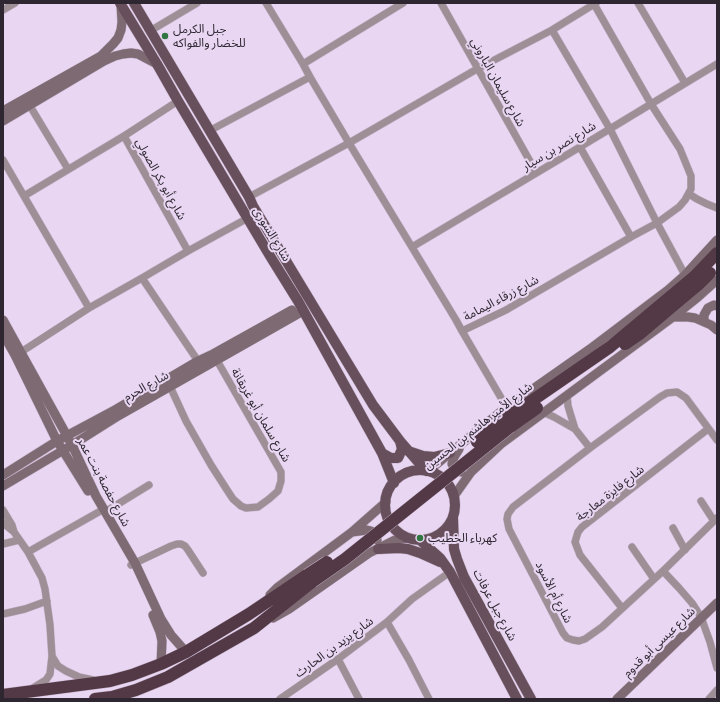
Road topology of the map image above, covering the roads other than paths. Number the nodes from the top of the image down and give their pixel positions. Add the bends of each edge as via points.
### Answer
1 (15, 3) edge
2 (134, 3) edge
3 (197, 3) edge
4 (266, 3) edge
5 (403, 3) edge
6 (441, 3) edge
7 (595, 3) edge
8 (638, 3) edge
9 (120, 4) edge
10 (3, 10) edge
11 (552, 30) junction
12 (150, 31) junction
13 (157, 64) junction
14 (303, 64) junction
15 (717, 64) edge
16 (477, 69) junction
17 (310, 77) junction
18 (685, 83) junction
19 (28, 101) junction
20 (178, 101) junction
21 (651, 104) junction
22 (3, 111) edge
23 (3, 121) edge
24 (610, 128) junction
25 (209, 131) junction
26 (124, 136) junction
27 (349, 143) junction
28 (580, 147) junction
29 (3, 160) edge
30 (68, 169) junction
31 (536, 172) junction
32 (689, 194) junction
33 (24, 196) junction
34 (249, 197) junction
35 (717, 208) edge
36 (248, 218) junction
37 (657, 223) junction
38 (631, 237) junction
39 (717, 240) edge
40 (412, 247) junction
41 (188, 250) junction
42 (717, 253) edge
43 (717, 265) edge
44 (685, 275) junction
45 (142, 278) junction
46 (717, 280) edge
47 (717, 306) edge
48 (89, 308) junction
49 (302, 308) junction
50 (673, 317) junction
51 (3, 320) edge
52 (704, 322) junction
53 (717, 330) edge
54 (462, 331) junction
55 (3, 334) edge
56 (18, 354) junction
57 (215, 357) junction
58 (200, 365) junction
59 (169, 384) junction
60 (568, 394) junction
61 (507, 408) junction
62 (543, 412) junction
63 (117, 413) junction
64 (507, 424) junction
65 (575, 429) junction
66 (708, 429) junction
67 (66, 436) junction
68 (717, 440) edge
69 (57, 441) junction
70 (400, 441) junction
71 (461, 444) junction
72 (72, 445) junction
73 (590, 448) junction
74 (62, 450) junction
75 (408, 451) junction
76 (382, 453) junction
77 (450, 453) junction
78 (427, 471) junction
79 (471, 472) junction
80 (3, 475) edge
81 (394, 483) junction
82 (149, 485) dead end
83 (3, 486) edge
84 (454, 496) junction
85 (701, 501) dead end
86 (386, 502) junction
87 (3, 510) edge
88 (103, 511) junction
89 (453, 518) junction
90 (716, 520) edge
91 (3, 523) edge
92 (673, 528) dead end
93 (14, 532) junction
94 (352, 532) junction
95 (407, 538) junction
96 (20, 540) junction
97 (421, 541) junction
98 (3, 544) edge
99 (632, 548) dead end
100 (454, 549) junction
101 (685, 550) junction
102 (374, 551) junction
103 (28, 552) junction
104 (133, 564) junction
105 (445, 564) junction
106 (663, 571) junction
107 (203, 573) dead end
108 (310, 579) junction
109 (654, 579) junction
110 (47, 601) junction
111 (717, 603) edge
112 (622, 608) junction
113 (3, 614) edge
114 (249, 614) junction
115 (701, 617) junction
116 (388, 622) junction
117 (254, 628) junction
118 (186, 652) junction
119 (52, 656) junction
120 (338, 659) junction
121 (161, 664) junction
122 (717, 667) edge
123 (100, 682) junction
124 (717, 690) edge
125 (25, 692) junction
126 (3, 695) edge
127 (95, 699) edge
128 (280, 699) edge
129 (359, 699) edge
130 (429, 699) edge
131 (517, 699) edge
132 (531, 699) edge
133 (618, 699) edge
134 (710, 699) edge

1 - 10 street
2 - 12 main road, شارع الشورى
3 - 12 street
4 - 14 street, شارع زرقاء اليمامة
5 - 14 street
6 - 16 street, شارع سليمان الباروني
7 - 11 street
7 - 21 street
8 - 18 street
9 - 13 main road, شارع الشورى
9 - 19 street via 121,30 109,48 101,56
11 - 16 street
11 - 24 street
12 - 25 main road, شارع الشورى
13 - 19 street via 138,54 114,56
13 - 20 main road, شارع الشورى
14 - 17 street, شارع زرقاء اليمامة
15 - 18 street, شارع نصر بن سيار
16 - 27 street
16 - 31 street, شارع سليمان الباروني
17 - 25 street
17 - 27 street, شارع زرقاء اليمامة
18 - 21 street, شارع نصر بن سيار
19 - 22 street
19 - 23 street
19 - 30 street
20 - 26 street
20 - 36 main road, شارع الشورى
21 - 24 street, شارع نصر بن سيار
21 - 32 street via 680,149 691,176
24 - 28 street, شارع نصر بن سيار
24 - 37 street
25 - 34 main road, شارع الشورى
26 - 30 street, شارع أبو بكر الصولي
26 - 41 street, شارع أبو بكر الصولي
27 - 34 street
27 - 40 street, شارع زرقاء اليمامة
28 - 31 street, شارع نصر بن سيار
28 - 38 street
29 - 33 street
30 - 33 street, شارع أبو بكر الصولي
31 - 40 street, شارع نصر بن سيار
32 - 35 street
32 - 37 street, شارع زرقاء اليمامة via 680,207
33 - 48 street
34 - 70 main road, شارع الشورى via 373,405
36 - 41 street
36 - 49 main road, شارع الشورى
37 - 38 street, شارع زرقاء اليمامة
37 - 44 street
38 - 54 street, شارع زرقاء اليمامة via 506,310
39 - 44 street, شارع الأمير هاشم بن الحسين
40 - 54 street, شارع زرقاء اليمامة
41 - 45 street
42 - 64 highway, شارع الأمير هاشم بن الحسين via 696,275 610,347
43 - 64 highway, شارع الأمير هاشم بن الحسين via 698,285 640,333
44 - 61 street, شارع الأمير هاشم بن الحسين via 590,349
45 - 48 street
45 - 58 street
46 - 50 street
47 - 52 street via 708,308
48 - 56 street
49 - 57 street, شارع الحرم
49 - 76 main road, شارع الشورى
50 - 52 street via 695,318
50 - 60 street
51 - 56 street, شارع حفصة بنت عمر
52 - 53 street
54 - 61 street
55 - 56 street, شارع حفصة بنت عمر
56 - 67 street, شارع حفصة بنت عمر
56 - 69 street, شارع حفصة بنت عمر
57 - 58 street, شارع الحرم
57 - 59 street, شارع سلمان أبو غريقانة via 281,472 278,491 258,507 246,508 233,499 186,421
58 - 59 street, شارع الحرم
59 - 63 street, شارع الحرم
60 - 62 street
60 - 65 street via 568,406
61 - 71 street, شارع الأمير هاشم بن الحسين
62 - 65 street
62 - 79 street via 501,444
63 - 67 street, شارع الحرم
63 - 72 street, شارع الحرم
64 - 108 highway, شارع الأمير هاشم بن الحسين, bridge via 345,559
65 - 73 street
66 - 68 street, شارع أم الأسود
66 - 73 street, شارع أم الأسود via 686,398 677,392 671,392 660,396
66 - 112 street, شارع فايزة معارجة via 578,532 575,542 580,555
67 - 69 street, شارع الحرم
67 - 72 street, شارع حفصة بنت عمر
69 - 74 street, شارع حفصة بنت عمر
69 - 80 street, شارع الحرم
70 - 75 main road, شارع الشورى
70 - 76 main road via 402,449 398,458 391,458
71 - 77 street, شارع الأمير هاشم بن الحسين
71 - 79 street via 452,464 458,471
72 - 74 street, شارع الحرم
72 - 88 street, شارع حفصة بنت عمر
73 - 112 street, شارع أم الأسود via 514,507 508,514 508,524 567,638 579,641 585,639
74 - 83 street, شارع الحرم
74 - 88 street, شارع حفصة بنت عمر
75 - 77 main road via 424,456
75 - 78 main road, شارع الشورى
76 - 81 main road, شارع الشورى
77 - 78 street, شارع الأمير هاشم بن الحسين
78 - 81 main road via 408,473
78 - 84 main road via 445,480
79 - 84 street
81 - 86 main road via 388,492
82 - 88 street
84 - 89 main road
85 - 90 street
86 - 94 street, شارع الأمير هاشم بن الحسين
86 - 95 main road via 387,517 395,530
87 - 93 street
88 - 103 street
88 - 104 street, شارع حفصة بنت عمر
89 - 97 main road via 446,529 435,538
89 - 100 main road, شارع جبل عرفات
90 - 101 street, شارع أم الأسود
91 - 93 street
92 - 101 street
93 - 96 street
94 - 102 street via 367,530 374,533
94 - 114 street, شارع الأمير هاشم بن الحسين via 278,587
95 - 97 main road
95 - 102 street, شارع الأمير هاشم بن الحسين via 395,540
96 - 98 street
96 - 103 street
97 - 105 main road, شارع جبل عرفات
99 - 109 street
100 - 105 main road via 446,551
100 - 132 main road, شارع جبل عرفات via 464,577
101 - 106 street, شارع أم الأسود
102 - 105 main road via 408,549
102 - 117 street, شارع الأمير هاشم بن الحسين via 289,609
103 - 110 street via 42,578
104 - 107 street via 181,544
104 - 118 street, شارع حفصة بنت عمر via 170,635
104 - 121 street, شارع حفصة بنت عمر via 160,632
105 - 116 street
105 - 131 main road, شارع جبل عرفات
106 - 109 street, شارع أم الأسود
106 - 115 street
108 - 114 highway, شارع الأمير هاشم بن الحسين
108 - 117 highway, شارع الأمير هاشم بن الحسين
109 - 112 street, شارع أم الأسود
110 - 113 street
110 - 119 street
111 - 115 street, شارع عيسى أبو قدوم
114 - 118 highway, شارع الأمير هاشم بن الحسين
115 - 122 street
115 - 133 street, شارع عيسى أبو قدوم
116 - 120 street, شارع يزيد بن الحارث
116 - 130 street, شارع يزيد بن الحارث
117 - 127 highway, شارع الأمير هاشم بن الحسين via 168,677 136,690
118 - 121 highway, شارع الأمير هاشم بن الحسين
119 - 123 street via 58,666 66,671 78,677
119 - 125 street via 50,674 46,680
120 - 128 street, شارع يزيد بن الحارث
120 - 129 street
121 - 123 highway, شارع الأمير هاشم بن الحسين via 132,675
123 - 125 highway, شارع الأمير هاشم بن الحسين
124 - 134 street
125 - 126 highway, شارع الأمير هاشم بن الحسين

